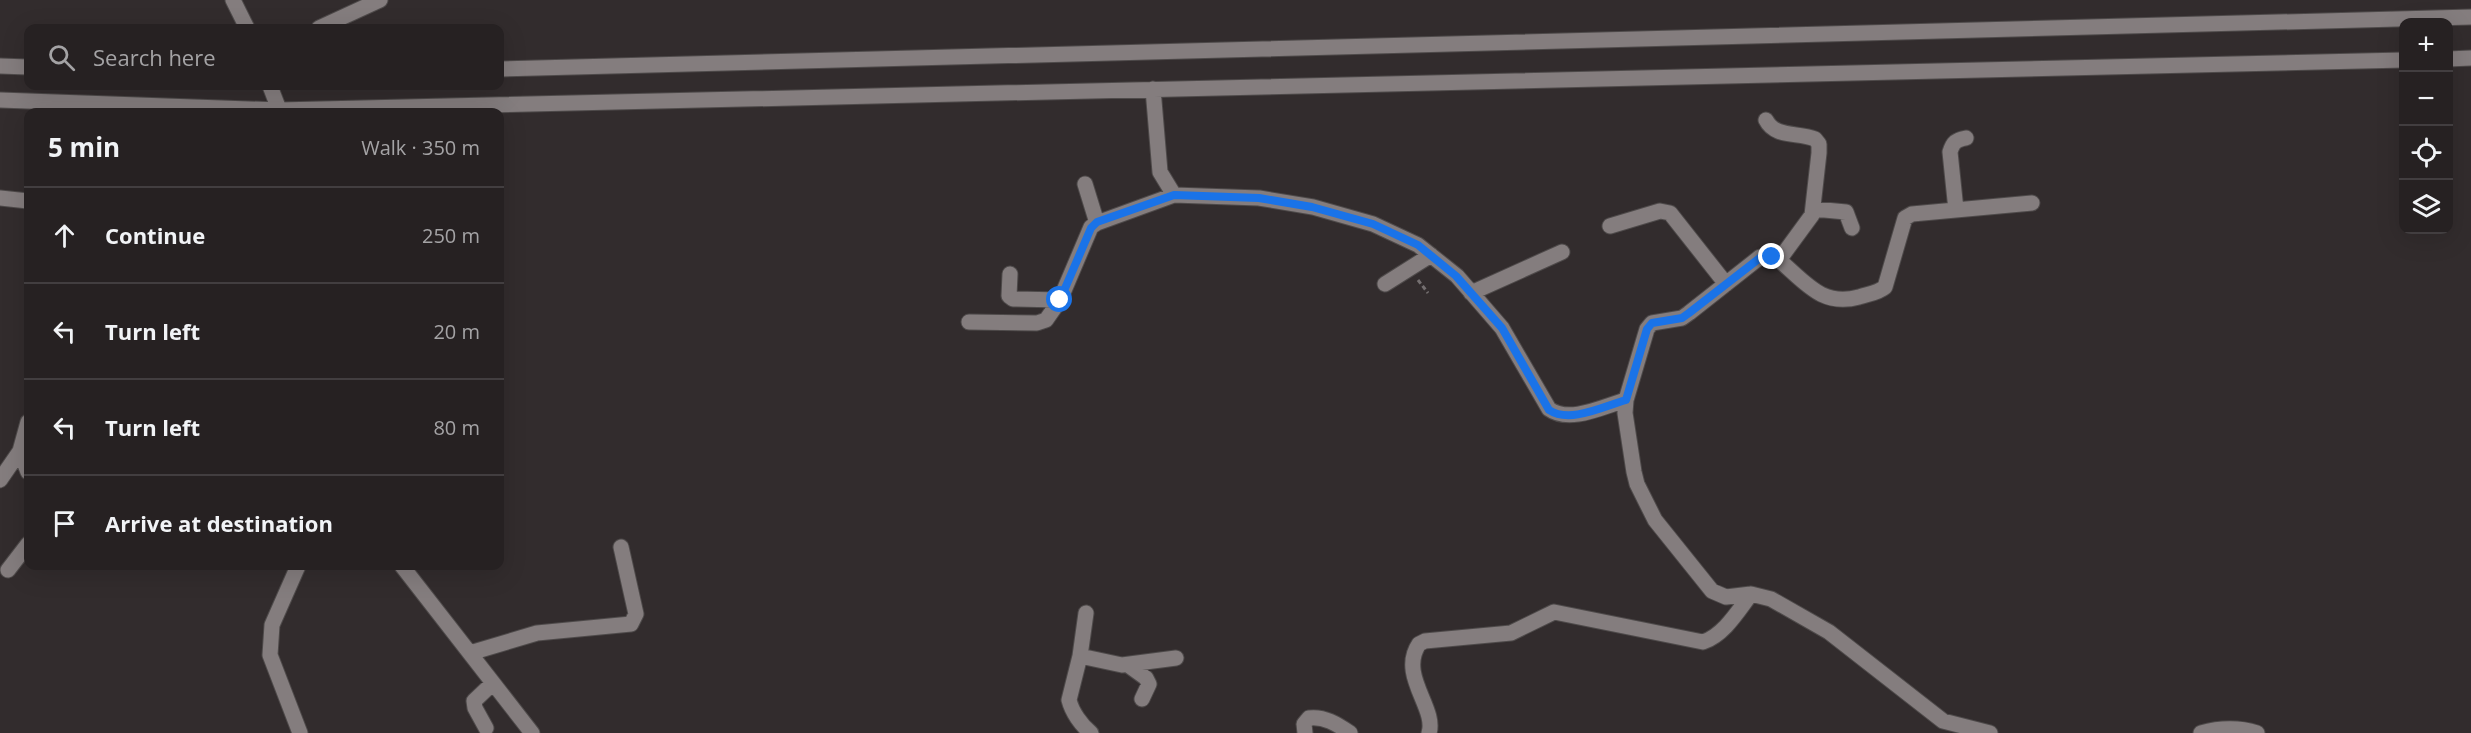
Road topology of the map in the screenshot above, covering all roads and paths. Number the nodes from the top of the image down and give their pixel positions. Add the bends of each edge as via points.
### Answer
1 (234, 0) edge
2 (380, 0) edge
3 (2471, 17) edge
4 (245, 24) edge
5 (328, 24) edge
6 (2471, 58) edge
7 (2453, 59) edge
8 (2399, 60) edge
9 (0, 66) edge
10 (24, 67) edge
11 (504, 69) edge
12 (1153, 89) junction
13 (269, 90) edge
14 (0, 100) edge
15 (193, 108) edge
16 (266, 108) edge
17 (386, 108) edge
18 (1766, 120) dead end
19 (1966, 138) dead end
20 (1085, 184) dead end
21 (1174, 195) junction
22 (0, 198) edge
23 (24, 201) edge
24 (2032, 203) dead end
25 (1814, 209) junction
26 (1956, 210) junction
27 (1097, 222) junction
28 (1610, 226) dead end
29 (1852, 228) dead end
30 (1562, 252) dead end
31 (1431, 255) junction
32 (1779, 260) junction
33 (1010, 274) dead end
34 (1385, 284) dead end
35 (1726, 285) junction
36 (1471, 293) junction
37 (1060, 300) junction
38 (969, 322) dead end
39 (1626, 400) junction
40 (24, 436) edge
41 (20, 451) junction
42 (24, 462) edge
43 (0, 480) edge
44 (621, 547) dead end
45 (24, 549) edge
46 (8, 570) dead end
47 (296, 570) edge
48 (405, 570) edge
49 (1751, 594) junction
50 (1086, 613) dead end
51 (470, 653) junction
52 (1080, 656) junction
53 (1176, 658) dead end
54 (1128, 665) junction
55 (493, 683) junction
56 (1142, 699) dead end
57 (486, 728) dead end
58 (2210, 732) edge
59 (300, 733) edge
60 (532, 733) edge
61 (1090, 733) edge
62 (1305, 733) edge
63 (1350, 733) edge
64 (1429, 733) edge
65 (1990, 733) edge
66 (2257, 733) edge

1 - 4 street
2 - 5 street
3 - 11 street
6 - 7 street
8 - 12 street
9 - 10 street
12 - 17 street
12 - 21 street via 1160,172
13 - 16 street
14 - 15 street
18 - 25 street via 1777,132 1809,136 1819,144
19 - 26 street via 1957,140 1950,152
20 - 27 street
21 - 27 street
21 - 31 street via 1259,198 1312,207 1373,224
22 - 23 street
24 - 26 street
25 - 29 street via 1846,212
25 - 32 street via 1808,224
26 - 32 street via 1905,218 1888,281 1881,291 1846,300 1828,299
27 - 37 street
28 - 35 street via 1660,211 1670,213
30 - 36 street
31 - 34 street
31 - 36 street
32 - 35 street via 1761,257
33 - 37 street via 1009,296 1013,299
35 - 39 street via 1682,318 1652,323
36 - 39 street via 1502,328 1549,410 1568,416
37 - 38 street via 1046,320 1037,323
39 - 49 street via 1637,484 1656,520 1712,591 1726,597
40 - 41 street
41 - 42 street
41 - 43 street
44 - 51 street via 636,614 631,624 537,633
45 - 46 street
47 - 59 street via 272,625 270,655
48 - 51 street
49 - 64 street via 1721,632 1703,642 1554,612 1511,633 1425,641 1419,644 1414,656 1414,676 1430,722
49 - 65 street via 1771,599 1818,625 1943,721
50 - 52 street
51 - 55 street
52 - 54 street
52 - 61 street via 1069,700
53 - 54 street
54 - 56 street via 1149,684
55 - 57 street via 474,701
55 - 60 street
58 - 66 street via 2232,728
62 - 63 street via 1304,724 1315,717

